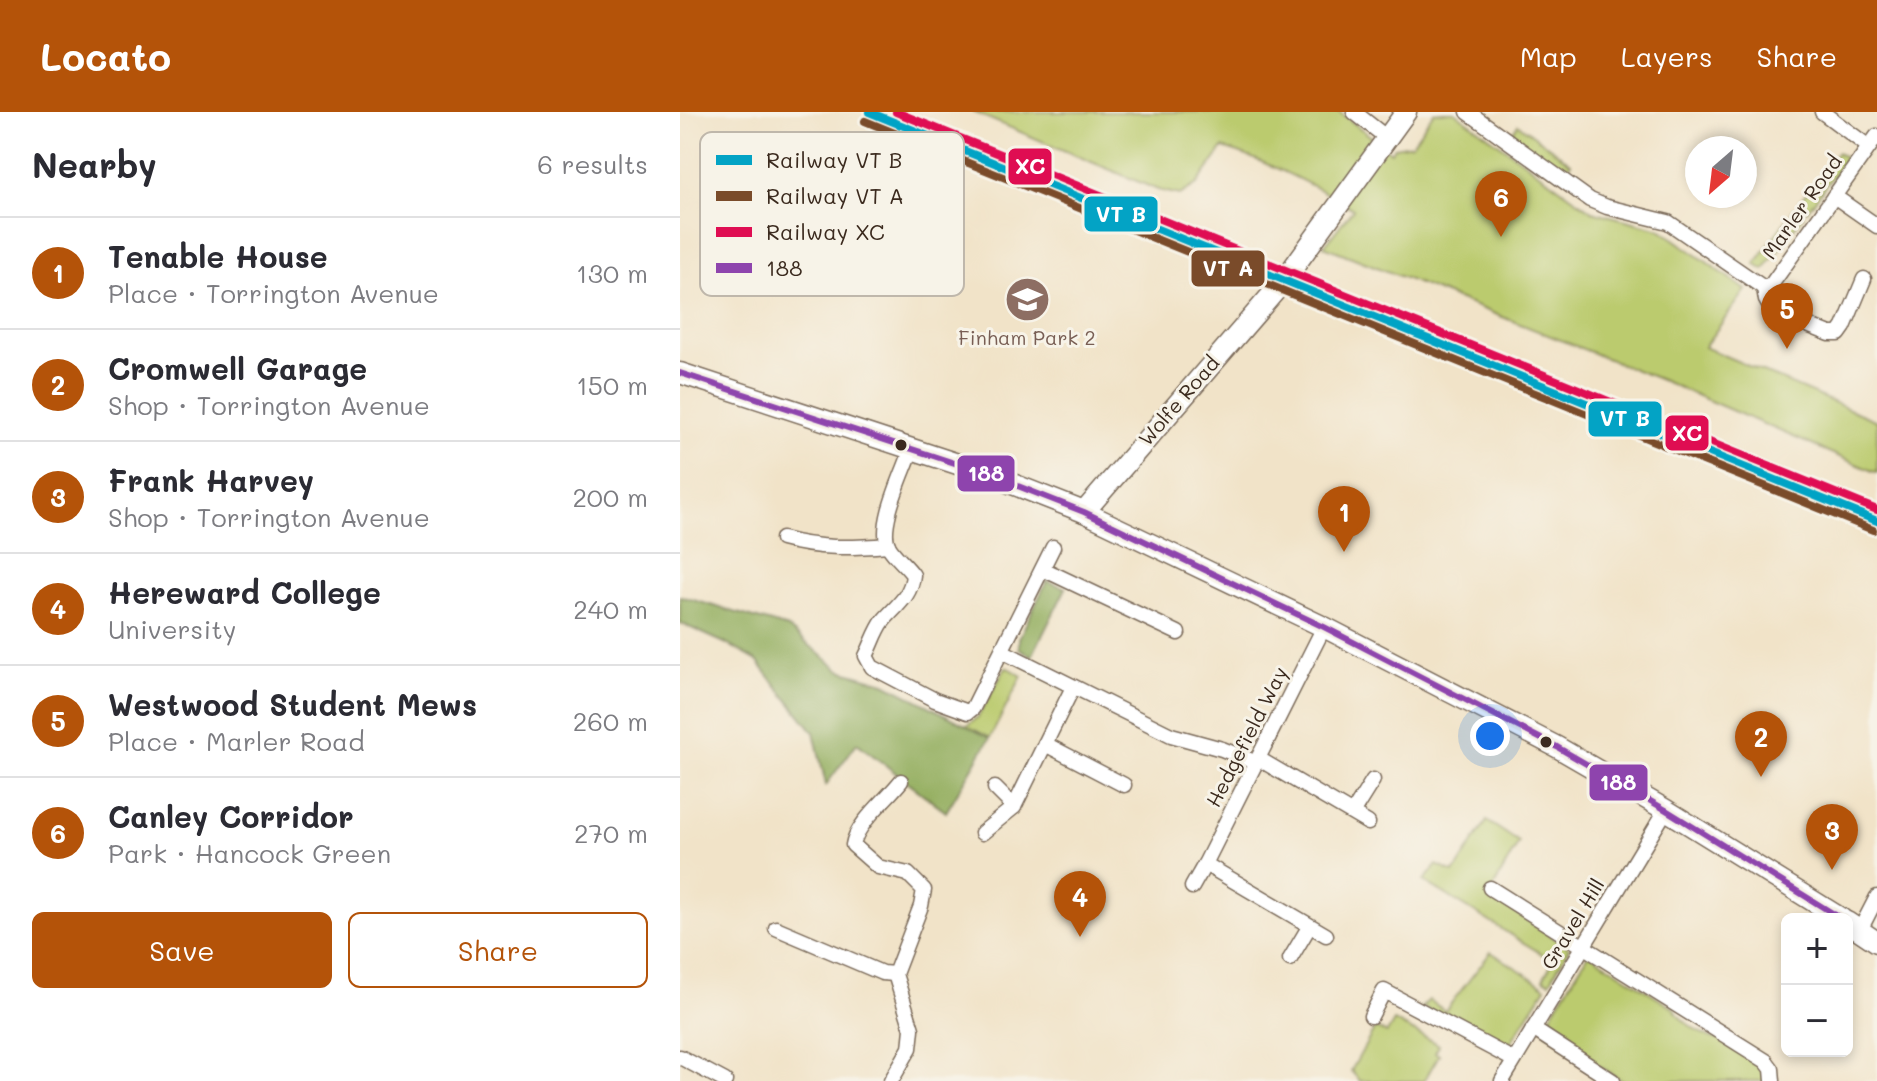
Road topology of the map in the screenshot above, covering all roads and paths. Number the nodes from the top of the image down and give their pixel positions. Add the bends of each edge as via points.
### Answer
1 (1354, 112) edge
2 (1406, 112) edge
3 (1468, 112) edge
4 (1822, 112) edge
5 (1387, 138) junction
6 (1873, 141) edge
7 (1834, 196) junction
8 (1877, 226) edge
9 (1290, 272) dead end
10 (1864, 279) dead end
11 (1764, 288) junction
12 (1275, 291) dead end
13 (680, 373) edge
14 (911, 451) junction
15 (1084, 512) junction
16 (782, 539) dead end
17 (888, 545) junction
18 (1053, 547) dead end
19 (1043, 569) junction
20 (1324, 627) junction
21 (1178, 633) dead end
22 (1002, 651) junction
23 (1073, 687) junction
24 (1045, 744) junction
25 (1258, 761) junction
26 (1373, 780) dead end
27 (901, 781) dead end
28 (1124, 785) dead end
29 (995, 788) dead end
30 (1014, 807) junction
31 (1666, 810) junction
32 (1353, 812) junction
33 (1368, 823) dead end
34 (982, 833) dead end
35 (1205, 864) junction
36 (1192, 887) dead end
37 (1490, 888) dead end
38 (1877, 897) edge
39 (1309, 927) junction
40 (776, 928) dead end
41 (1856, 928) edge
42 (1326, 935) dead end
43 (1583, 946) junction
44 (1290, 959) dead end
45 (895, 974) junction
46 (1371, 1016) dead end
47 (1533, 1029) junction
48 (680, 1057) edge
49 (1514, 1060) junction
50 (725, 1081) edge
51 (891, 1081) edge
52 (1502, 1081) edge
53 (1613, 1081) edge
54 (1773, 1081) edge

1 - 5 street
2 - 5 street
3 - 11 street via 1590,200 1668,222
4 - 6 street
5 - 9 street
6 - 7 street, Marler Road
7 - 8 street
7 - 11 street, Marler Road
10 - 11 street, Marler Road via 1839,334 1772,311
12 - 15 street, Wolfe Road
13 - 14 street
14 - 15 street
14 - 17 street via 890,509
15 - 20 street
16 - 17 street via 835,549
17 - 22 street via 913,575 912,586 882,622 866,656 872,667 968,712
18 - 19 street
19 - 21 street
19 - 22 street
20 - 25 street, Hedgefield Way
20 - 31 street
22 - 23 street
23 - 24 street
23 - 25 street via 1171,735
24 - 28 street
24 - 30 street
25 - 32 street
25 - 35 street, Hedgefield Way
26 - 32 street
27 - 45 street via 853,845 878,867 908,874 924,890
29 - 30 street
30 - 34 street
31 - 41 street
31 - 43 street, Gravel Hill
32 - 33 street
35 - 36 street, Hedgefield Way
35 - 39 street
37 - 43 street
38 - 41 street
39 - 42 street
39 - 44 street
40 - 45 street
43 - 47 street, Gravel Hill
43 - 54 street via 1766,1061
45 - 51 street via 912,1029 910,1048
46 - 49 street via 1384,991
47 - 49 street, Gravel Hill
47 - 53 street
48 - 50 street
49 - 52 street, Gravel Hill

